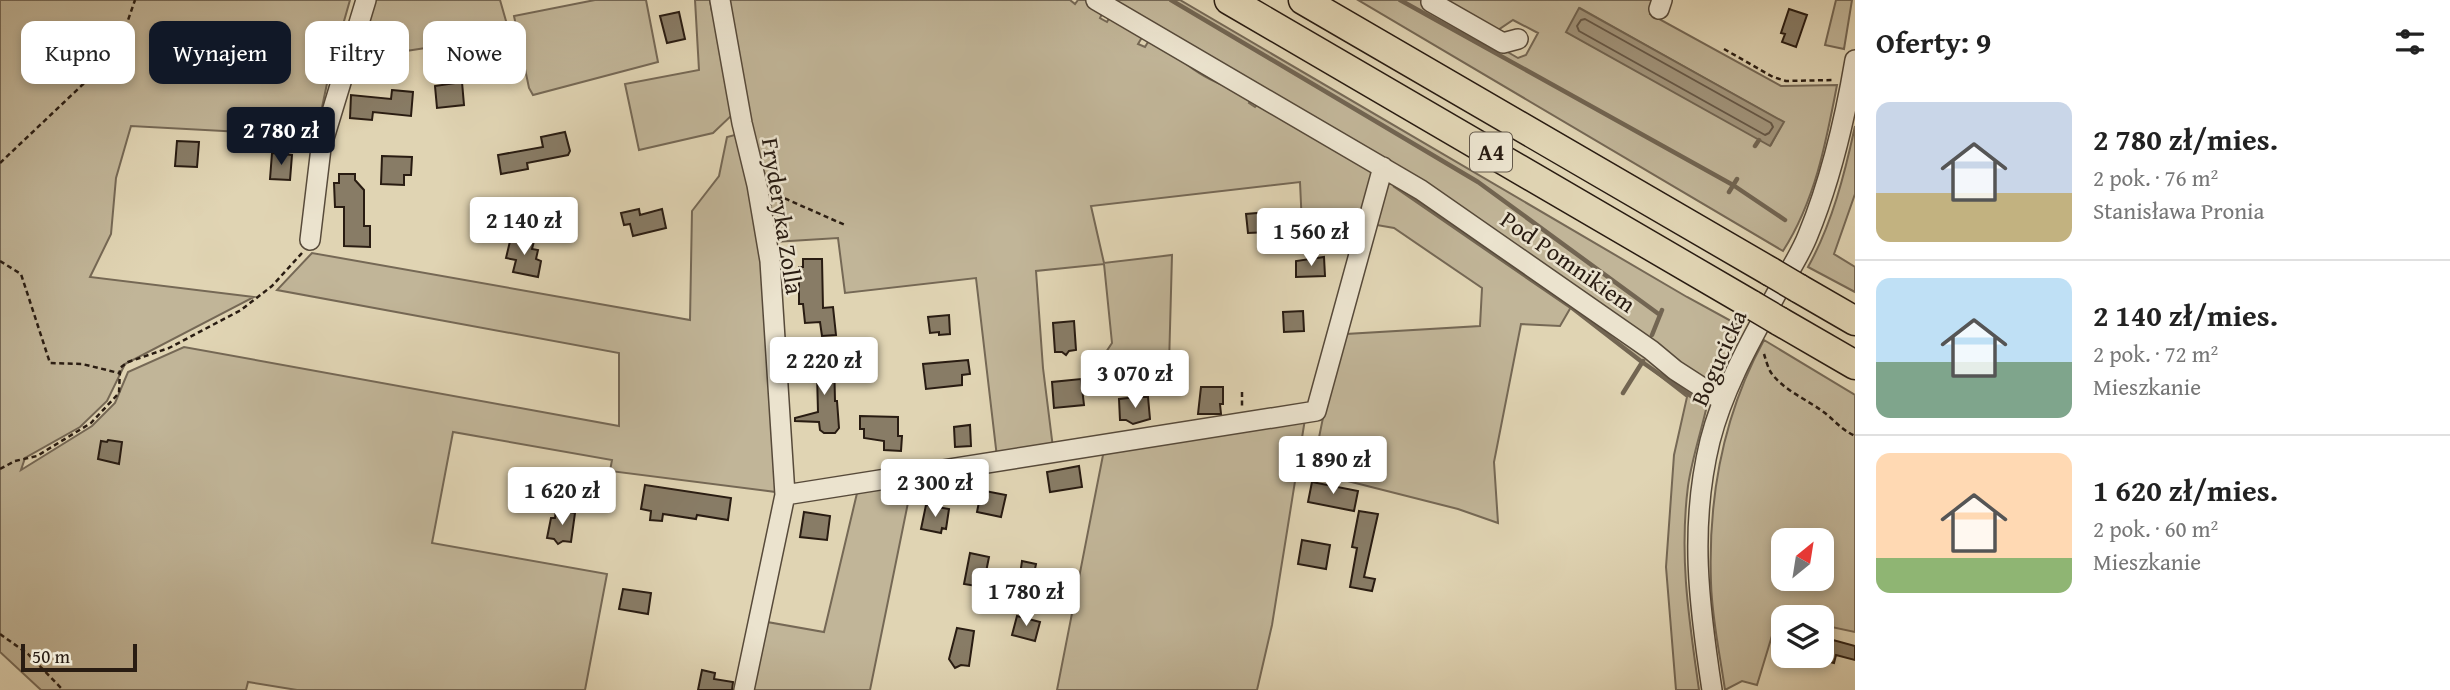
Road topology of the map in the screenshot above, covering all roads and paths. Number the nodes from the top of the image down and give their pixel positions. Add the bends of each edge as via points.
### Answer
1 (135, 0) edge
2 (366, 0) edge
3 (720, 0) edge
4 (1096, 0) edge
5 (1229, 0) edge
6 (1303, 0) edge
7 (1432, 0) edge
8 (1518, 39) dead end
9 (1724, 49) dead end
10 (1855, 60) edge
11 (1851, 82) junction
12 (252, 118) dead end
13 (327, 132) junction
14 (0, 163) edge
15 (1383, 167) junction
16 (757, 185) junction
17 (845, 225) dead end
18 (310, 240) joint
19 (0, 261) edge
20 (1855, 321) edge
21 (1762, 349) dead end
22 (1855, 365) edge
23 (119, 373) junction
24 (1723, 401) junction
25 (1855, 436) edge
26 (0, 469) edge
27 (785, 495) junction
28 (0, 634) edge
29 (63, 690) edge
30 (744, 690) edge
31 (1712, 690) edge

1 - 14 path via 117,52
2 - 13 street
3 - 16 street, Fryderyka Zolla
4 - 15 street, Pod Pomnikiem
5 - 22 highway, A4, bridge
6 - 20 highway, A4, bridge
7 - 8 street via 1503,43
9 - 11 path via 1786,81
10 - 11 street, Bogucicka
11 - 24 street, Bogucicka via 1836,151 1808,236
12 - 13 path
13 - 18 street
15 - 24 street, Pod Pomnikiem
15 - 27 street via 1316,411
16 - 17 path
16 - 27 street, Fryderyka Zolla via 770,261
18 - 23 path via 289,270 242,310 169,348 128,362
19 - 23 path via 21,274 50,363 82,364
21 - 25 path via 1771,374
23 - 26 path via 119,393 91,423 37,456
24 - 31 street, Bogucicka via 1710,440 1697,544 1700,610
27 - 30 street, Fryderyka Zolla
28 - 29 path via 28,654

